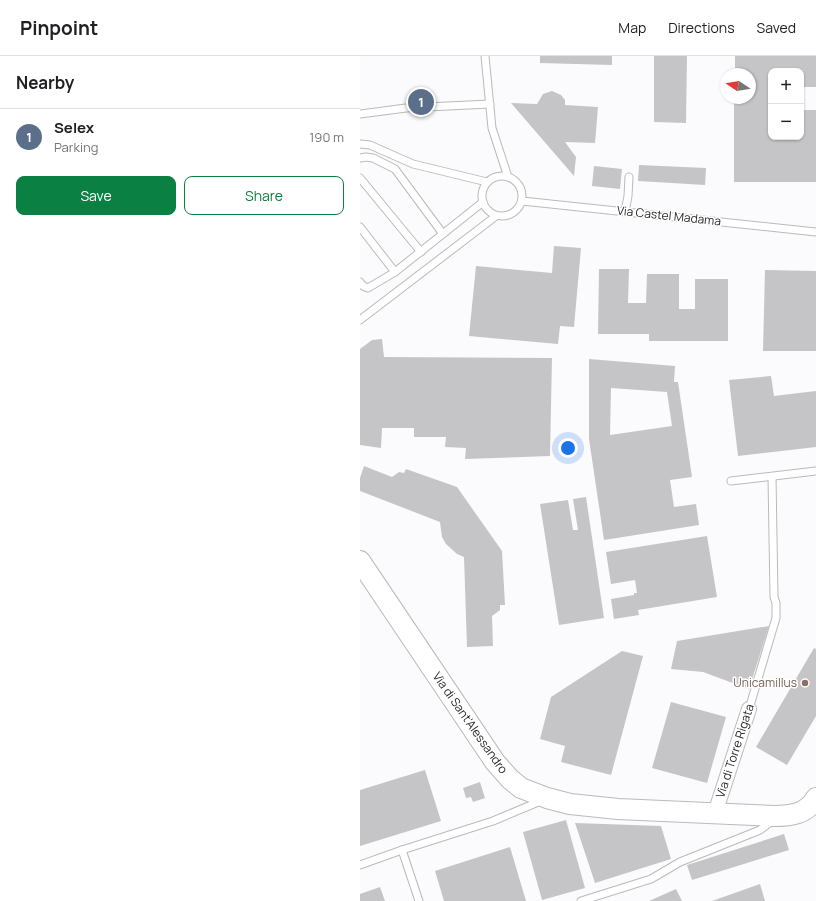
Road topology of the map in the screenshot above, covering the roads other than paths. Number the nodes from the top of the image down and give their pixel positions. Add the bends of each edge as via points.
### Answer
1 (485, 56) edge
2 (490, 104) junction
3 (360, 114) edge
4 (360, 144) edge
5 (398, 156) junction
6 (360, 158) edge
7 (395, 168) junction
8 (508, 176) junction
9 (629, 177) dead end
10 (360, 178) edge
11 (487, 182) junction
12 (522, 201) junction
13 (482, 202) junction
14 (625, 212) junction
15 (496, 216) junction
16 (360, 227) edge
17 (816, 232) edge
18 (443, 234) junction
19 (421, 252) junction
20 (395, 272) junction
21 (360, 282) edge
22 (360, 320) edge
23 (816, 471) edge
24 (772, 477) junction
25 (731, 481) dead end
26 (360, 561) edge
27 (748, 709) joint
28 (547, 798) junction
29 (816, 798) edge
30 (715, 813) junction
31 (774, 816) junction
32 (402, 850) junction
33 (360, 865) edge
34 (419, 901) edge
35 (581, 901) edge

1 - 2 lane
2 - 3 lane via 406,108
2 - 8 lane via 492,128
4 - 5 lane via 370,145
5 - 7 lane
5 - 11 lane via 413,164
6 - 7 lane via 373,158
7 - 18 lane
8 - 11 lane via 497,176
8 - 12 lane via 518,184
9 - 14 lane
10 - 19 lane
11 - 13 lane via 483,188
12 - 14 lane, Via Castel Madama
12 - 15 lane via 509,215
13 - 15 lane via 490,213
13 - 18 lane
14 - 17 lane, Via Castel Madama
15 - 22 lane
16 - 20 lane
18 - 19 lane
19 - 20 lane
20 - 21 lane via 368,288
23 - 24 lane
24 - 25 lane
24 - 27 lane, Via di Torre Rigata via 776,610 774,627
26 - 28 street, Via di Sant'Alessandro via 500,769 521,788
27 - 30 street, Via di Torre Rigata
28 - 30 street, Via di Sant'Alessandro via 581,806
28 - 32 lane via 493,821
29 - 31 street, Via di Sant'Alessandro via 801,813
30 - 31 street, Via di Sant'Alessandro
31 - 35 lane via 760,830 673,865 646,881
32 - 33 lane
32 - 34 lane

